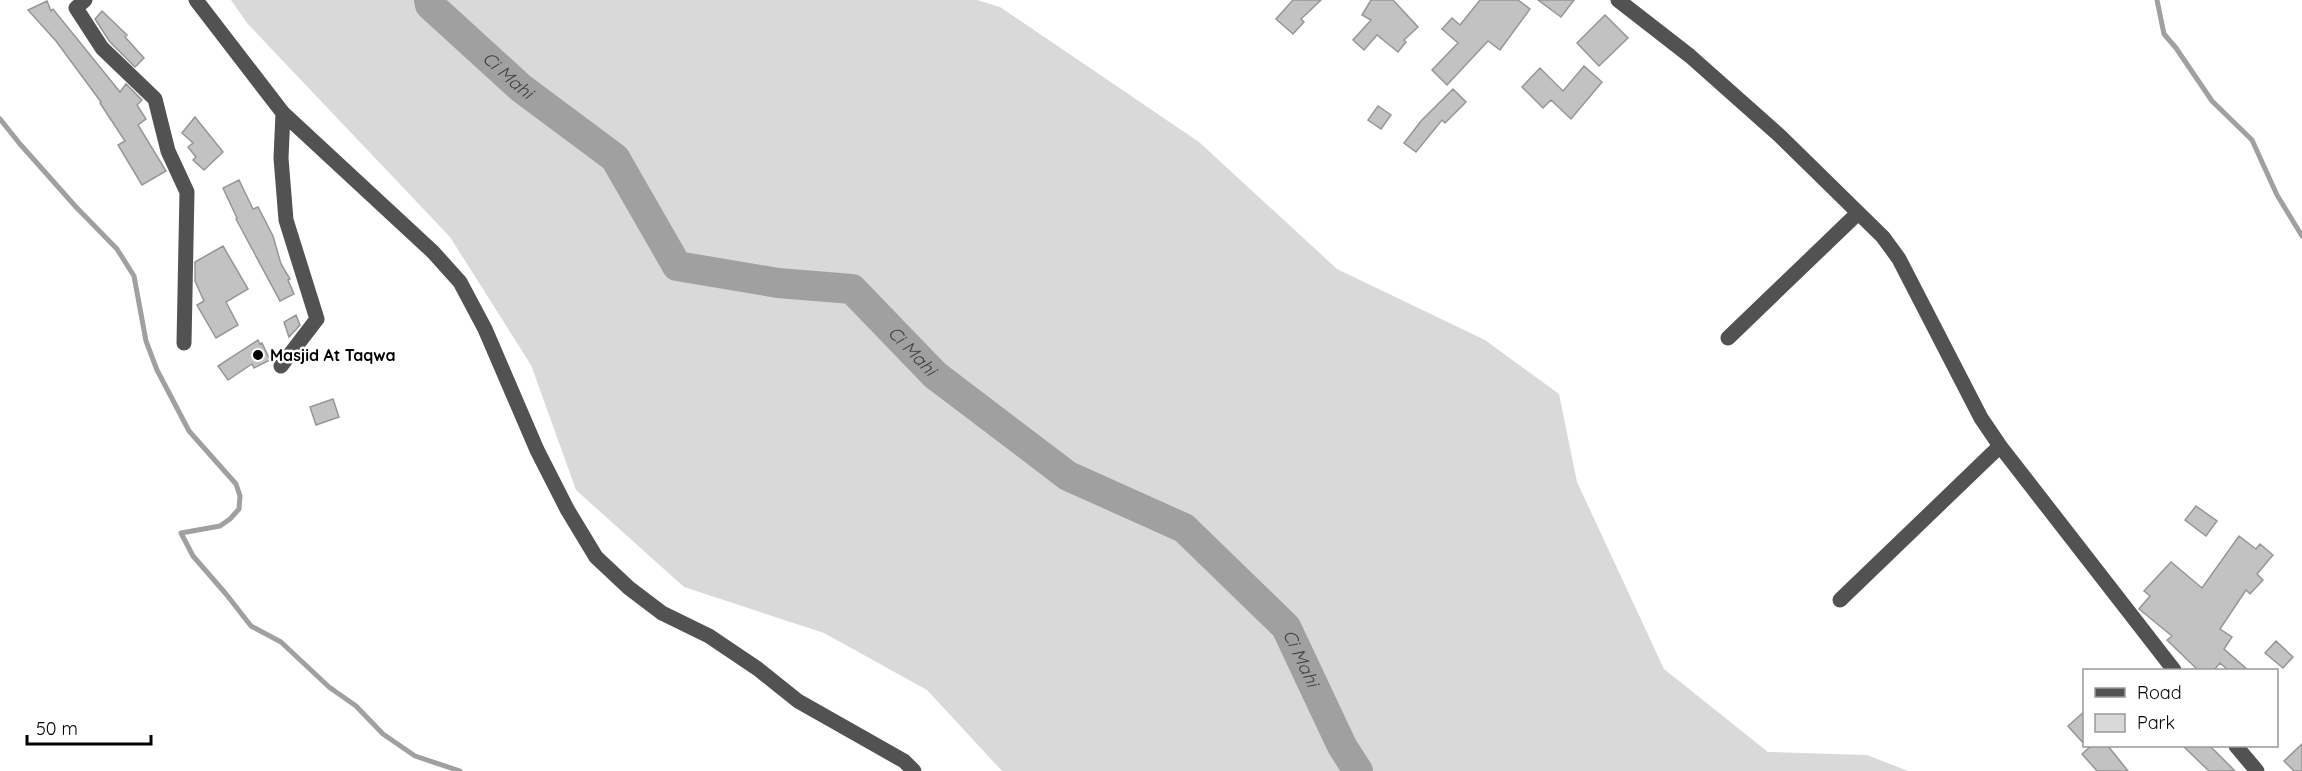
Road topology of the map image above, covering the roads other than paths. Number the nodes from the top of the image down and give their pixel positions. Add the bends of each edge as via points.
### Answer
1 (85, 0) edge
2 (196, 0) edge
3 (1618, 0) edge
4 (283, 112) junction
5 (1858, 213) junction
6 (1728, 338) dead end
7 (183, 343) dead end
8 (281, 366) dead end
9 (2000, 446) junction
10 (1840, 600) dead end
11 (2173, 669) edge
12 (2237, 747) edge
13 (914, 771) edge
14 (2257, 771) edge

1 - 7 street via 76,8 102,48 155,99 168,151 188,192
2 - 4 street
3 - 5 street via 1690,56 1780,136
4 - 8 street via 281,158 286,220 316,319
4 - 13 street via 460,282 485,329 537,450 596,556 662,613 709,636 798,701 904,761
5 - 6 street
5 - 9 street via 1899,259 1981,418
9 - 10 street
9 - 11 street
12 - 14 street

